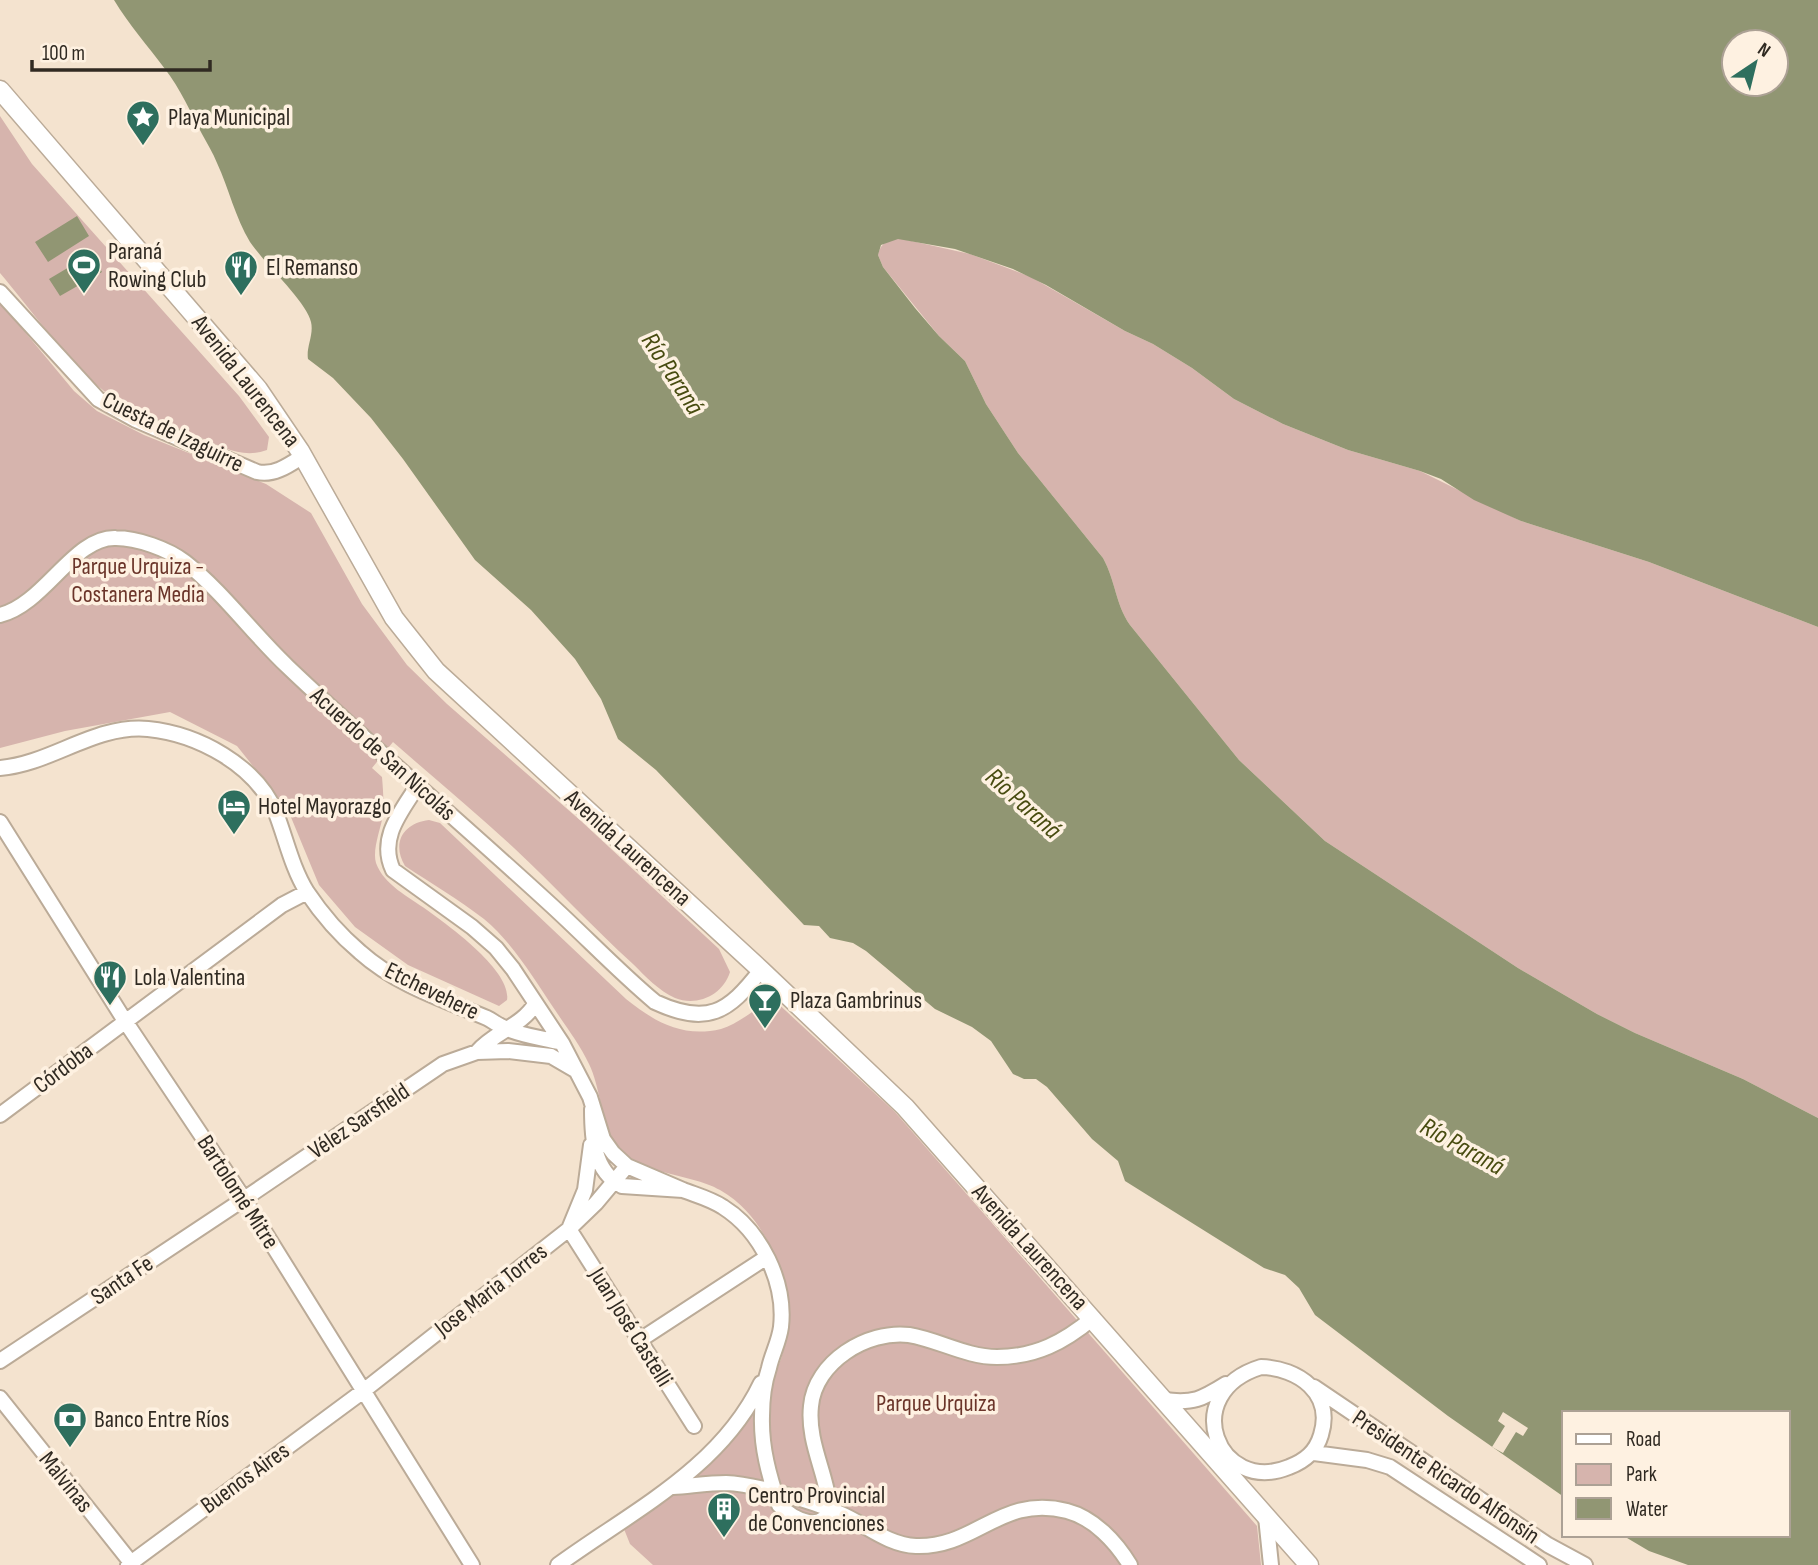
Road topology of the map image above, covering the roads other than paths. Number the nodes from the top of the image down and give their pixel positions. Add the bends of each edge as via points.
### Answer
1 (0, 90) edge
2 (0, 292) edge
3 (303, 456) junction
4 (0, 615) edge
5 (0, 768) edge
6 (418, 785) junction
7 (0, 822) edge
8 (5, 839) edge
9 (307, 892) junction
10 (761, 970) junction
11 (535, 1004) junction
12 (125, 1021) junction
13 (505, 1028) junction
14 (562, 1043) junction
15 (477, 1052) junction
16 (576, 1071) junction
17 (592, 1109) junction
18 (0, 1115) edge
19 (592, 1137) junction
20 (627, 1166) junction
21 (613, 1181) junction
22 (683, 1190) junction
23 (244, 1199) junction
24 (569, 1229) junction
25 (767, 1257) junction
26 (1093, 1318) junction
27 (640, 1340) junction
28 (0, 1361) edge
29 (768, 1369) junction
30 (1230, 1382) junction
31 (1310, 1385) junction
32 (362, 1392) junction
33 (0, 1398) edge
34 (1164, 1400) junction
35 (694, 1426) dead end
36 (1314, 1453) junction
37 (673, 1488) junction
38 (775, 1493) junction
39 (830, 1509) junction
40 (1266, 1517) junction
41 (1548, 1545) junction
42 (131, 1564) edge
43 (1535, 1564) edge
44 (472, 1565) edge
45 (558, 1565) edge
46 (1130, 1565) edge
47 (1271, 1565) edge
48 (1309, 1565) edge
49 (1585, 1565) edge

1 - 3 street, Avenida Laurencena via 258,389
2 - 3 street, Cuesta de Izaguirre via 90,391 122,413 257,472 274,472
3 - 10 street, Avenida Laurencena via 394,618 436,671
4 - 6 street, Acuerdo de San Nicolás via 33,598 86,547 99,541 115,537 171,552 209,583 286,665
5 - 9 street, Etchevehere via 24,765 120,731 147,729 183,737 226,757 265,793
6 - 10 street, Acuerdo de San Nicolás via 655,1002 695,1016 711,1013 730,1004
6 - 11 street via 390,832 387,859 408,883 496,948
7 - 8 street, Bartolomé Mitre
8 - 12 street, Bartolomé Mitre
9 - 12 street, Córdoba via 282,905
9 - 13 street, Etchevehere via 360,952 392,976
10 - 26 street, Avenida Laurencena via 905,1107
11 - 13 street, Vélez Sarsfield via 521,1020
11 - 14 street
12 - 18 street, Córdoba
12 - 23 street, Bartolomé Mitre
13 - 14 street, Etchevehere
13 - 15 street, Vélez Sarsfield
14 - 16 street
15 - 16 street, Vélez Sarsfield via 551,1056
15 - 23 street, Vélez Sarsfield via 443,1064
16 - 17 street
17 - 19 street
17 - 20 street via 603,1139
19 - 21 street
19 - 24 street via 585,1190
20 - 21 street
20 - 22 street
21 - 22 street via 622,1186
21 - 24 street, Jose Maria Torres
22 - 25 street via 722,1206 739,1219
23 - 28 street, Santa Fe
23 - 32 street, Bartolomé Mitre
24 - 27 street, Juan José Castelli
24 - 32 street, Jose Maria Torres
25 - 27 street
25 - 29 street via 779,1285 782,1309 778,1343
26 - 34 street, Avenida Laurencena
26 - 39 street via 1058,1343 1015,1355 971,1354 907,1335 863,1343 842,1354 818,1382 811,1403 812,1440
27 - 35 street, Juan José Castelli
29 - 37 street via 753,1401 733,1427
29 - 38 street via 762,1436
30 - 31 street, Presidente Ricardo Alfonsín via 1243,1372 1279,1367
30 - 34 street, Presidente Ricardo Alfonsín via 1198,1400
30 - 36 street via 1215,1409 1217,1441 1225,1454 1252,1471 1267,1472 1295,1465
31 - 36 street, Presidente Ricardo Alfonsín via 1323,1413 1323,1429
31 - 41 street, Presidente Ricardo Alfonsín
32 - 42 street, Buenos Aires
32 - 44 street, Bartolomé Mitre
33 - 42 street, Malvinas
34 - 40 street, Avenida Laurencena
36 - 43 street, Presidente Ricardo Alfonsín via 1390,1467
37 - 38 street via 730,1483
37 - 45 street
38 - 39 street
39 - 46 street via 913,1546 954,1540 1017,1509 1070,1511 1090,1521 1117,1545
40 - 47 street
40 - 48 street, Avenida Laurencena
41 - 43 street
41 - 49 street, Presidente Ricardo Alfonsín

